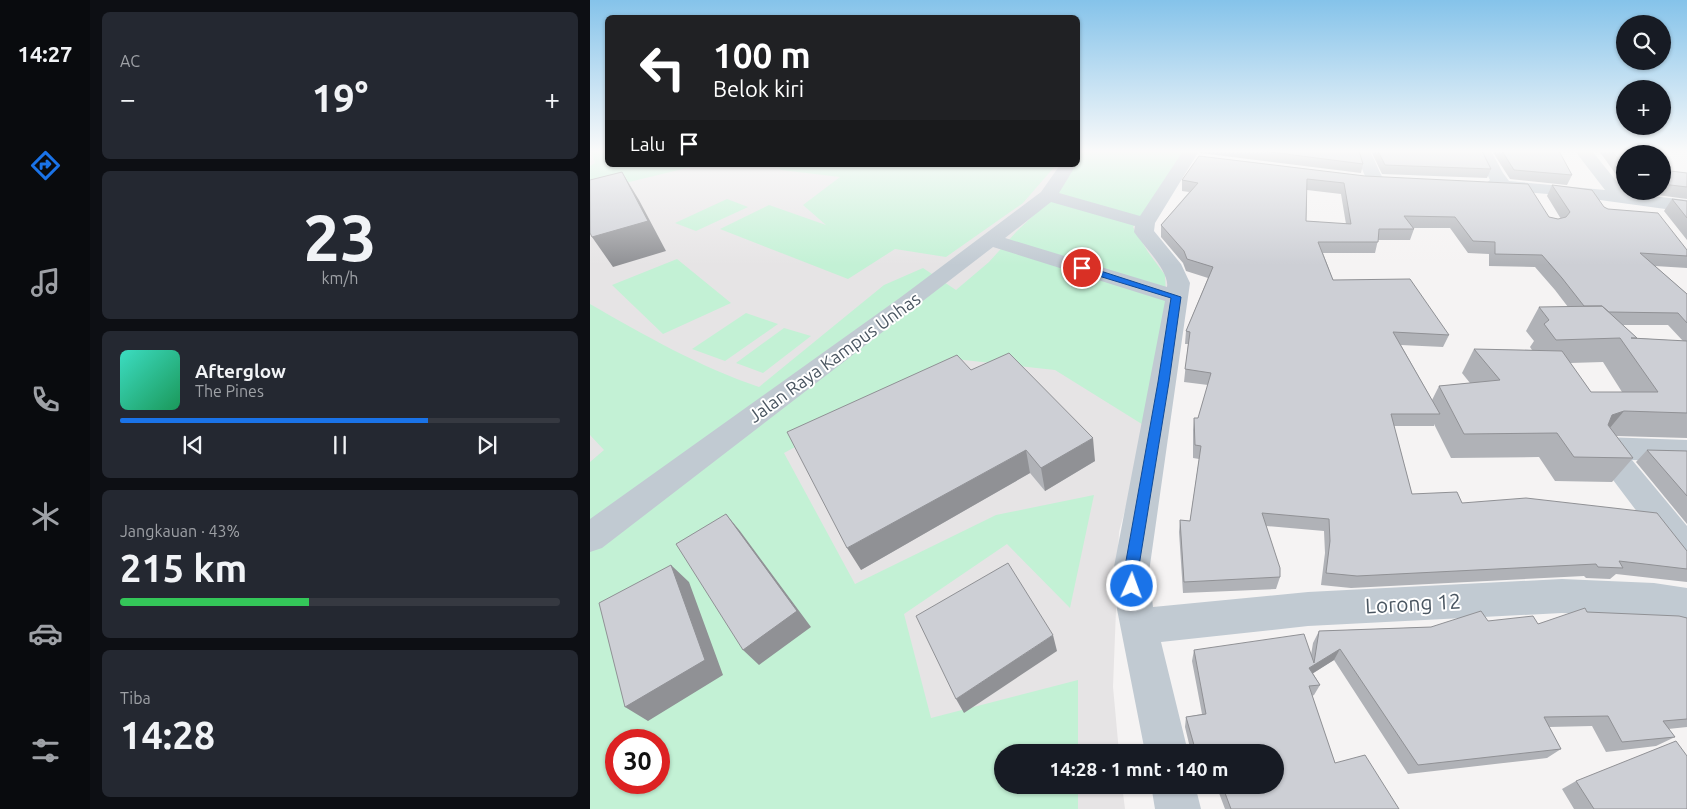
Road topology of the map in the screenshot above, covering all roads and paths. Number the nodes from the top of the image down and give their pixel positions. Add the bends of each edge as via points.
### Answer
1 (1530, 188) edge
2 (1053, 189) edge
3 (1170, 189) edge
4 (1537, 189) edge
5 (1048, 196) junction
6 (1616, 197) edge
7 (1634, 200) edge
8 (1646, 202) junction
9 (1687, 206) edge
10 (1543, 209) edge
11 (1145, 223) junction
12 (1662, 223) edge
13 (990, 240) junction
14 (1166, 294) junction
15 (1687, 452) edge
16 (590, 538) edge
17 (1687, 551) edge
18 (1687, 605) edge
19 (1140, 626) junction
20 (1164, 744) edge
21 (1175, 794) edge
22 (1178, 809) edge

1 - 10 street
2 - 5 street, Jalan Raya Kampus Unhas
3 - 11 street
4 - 6 street
5 - 11 street
5 - 13 street, Jalan Raya Kampus Unhas
7 - 8 street
8 - 9 street
8 - 12 street
11 - 14 street via 1144,232 1173,269 1179,283
13 - 14 street
13 - 16 street, Jalan Raya Kampus Unhas
14 - 19 street via 1164,382 1131,572
15 - 17 street via 1605,448
18 - 19 street, Lorong 12 via 1654,600 1552,597 1308,609
19 - 20 street
21 - 22 street

